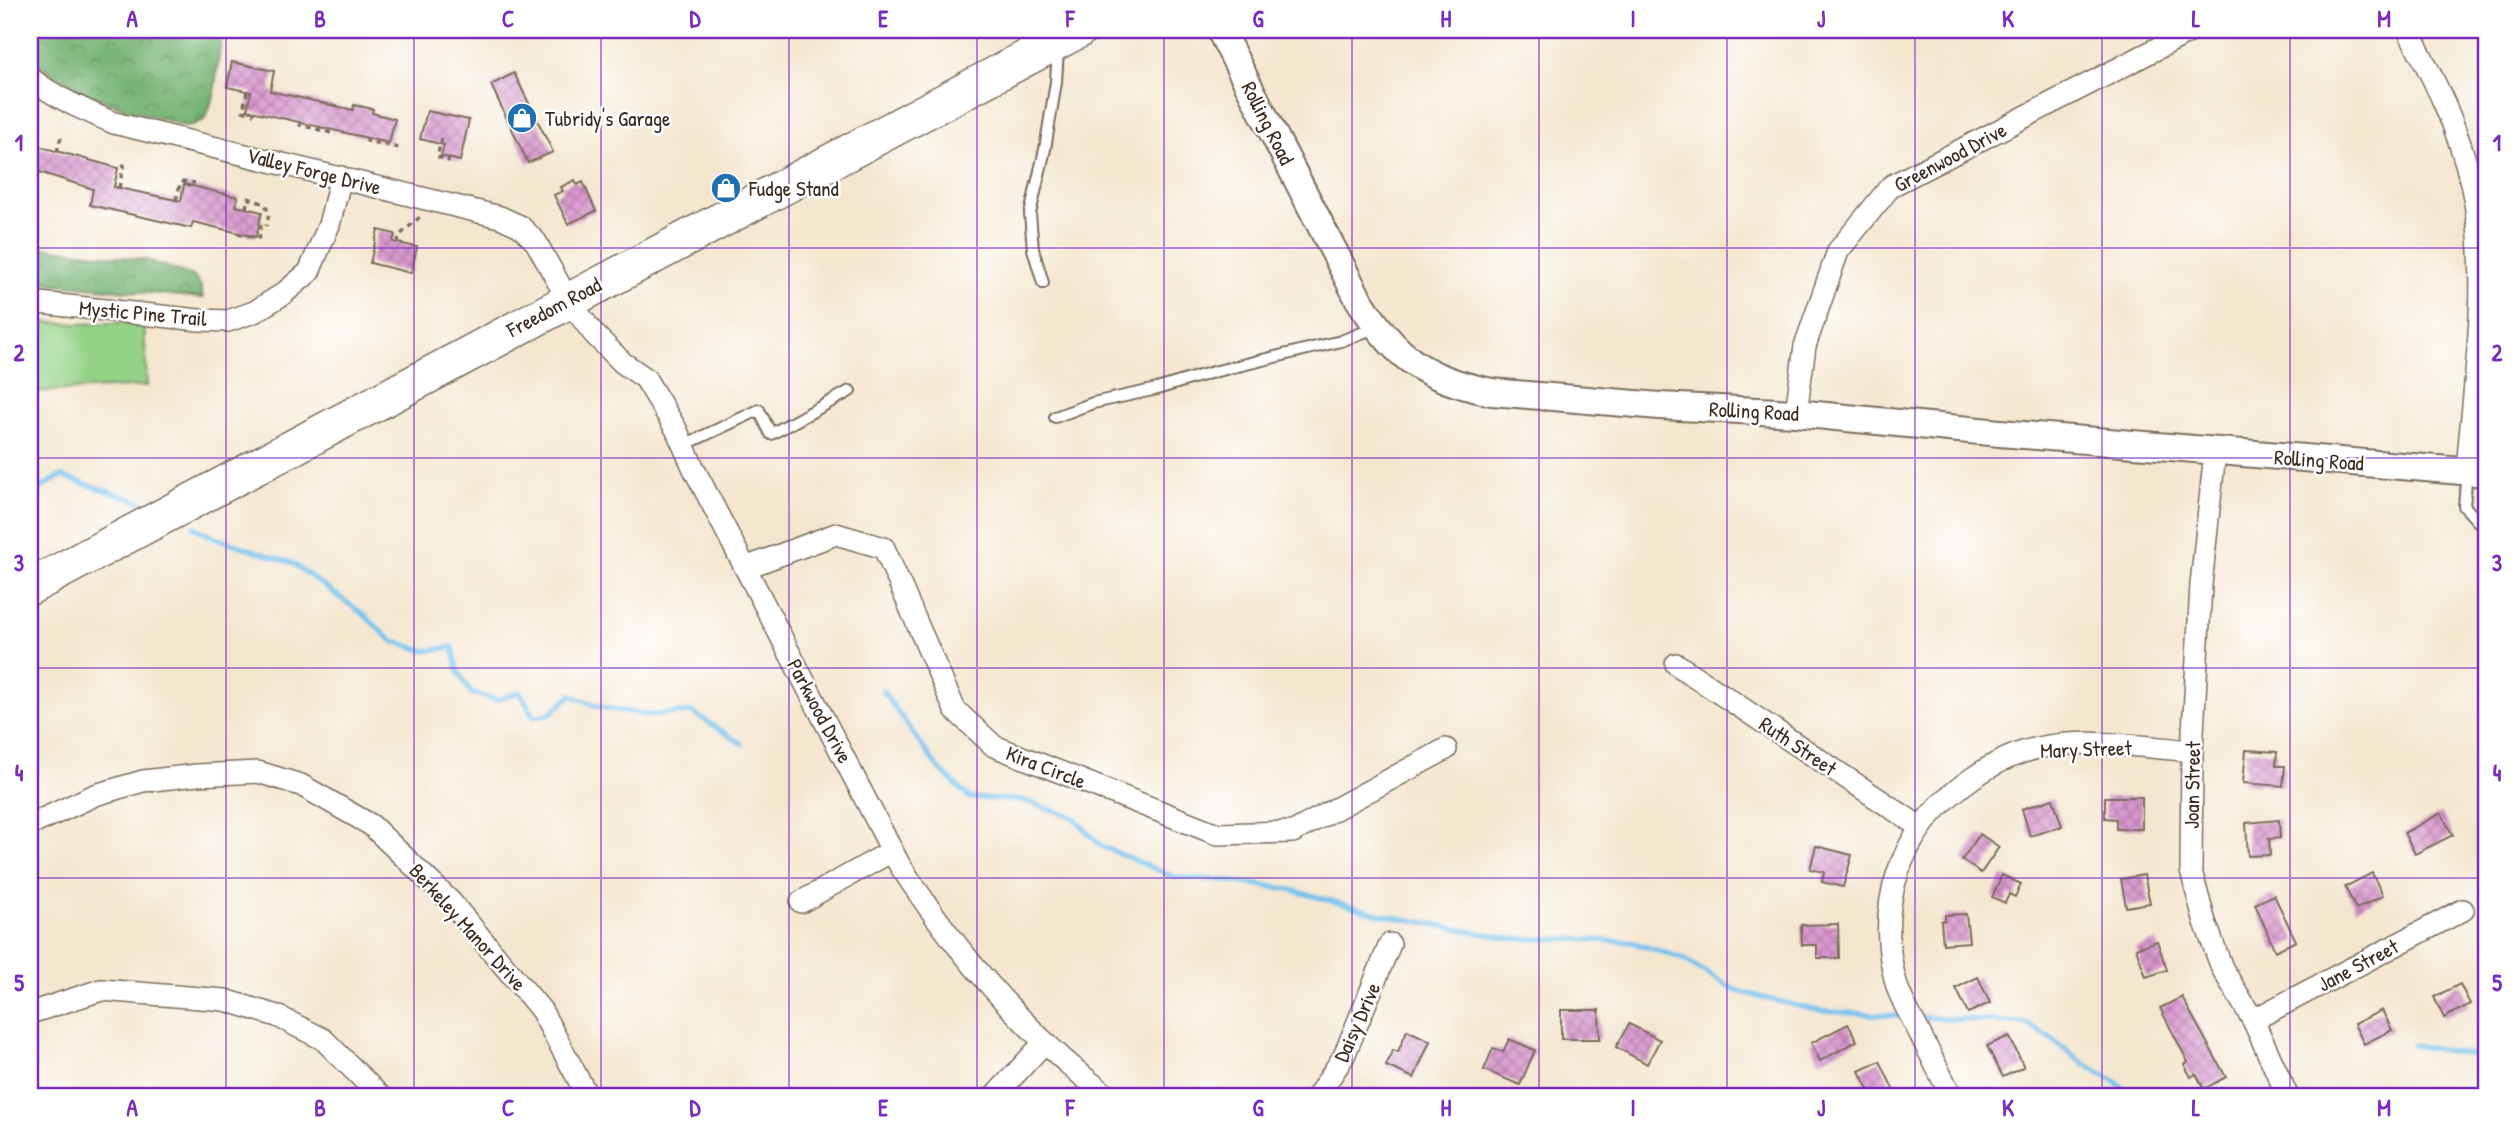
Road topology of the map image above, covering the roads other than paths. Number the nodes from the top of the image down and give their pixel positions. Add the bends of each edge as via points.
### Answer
1 (1220, 30) edge
2 (2193, 30) edge
3 (2409, 30) edge
4 (1069, 35) edge
5 (30, 78) edge
6 (341, 177) junction
7 (1043, 283) dead end
8 (568, 300) junction
9 (30, 302) edge
10 (1377, 327) junction
11 (850, 391) dead end
12 (1796, 413) junction
13 (1055, 417) dead end
14 (684, 445) junction
15 (2215, 452) junction
16 (2477, 472) edge
17 (2486, 530) edge
18 (745, 568) junction
19 (30, 587) edge
20 (1676, 664) dead end
21 (1446, 749) dead end
22 (2192, 751) junction
23 (30, 825) edge
24 (1920, 827) junction
25 (892, 851) junction
26 (801, 902) dead end
27 (2463, 909) dead end
28 (1390, 944) dead end
29 (30, 1013) edge
30 (2253, 1020) junction
31 (1043, 1044) junction
32 (382, 1097) edge
33 (588, 1097) edge
34 (994, 1097) edge
35 (1109, 1097) edge
36 (1317, 1097) edge
37 (1952, 1097) edge
38 (2288, 1097) edge

1 - 10 street, Rolling Road
2 - 12 street, Greenwood Drive via 1891,186 1838,251 1805,346
3 - 16 street via 2447,109 2472,184 2481,282
4 - 7 lane via 1030,214 1033,249
4 - 8 main road, Freedom Road
5 - 6 street, Valley Forge Drive via 78,108 114,123
6 - 8 street, Valley Forge Drive via 520,226 536,242
6 - 9 street, Mystic Pine Trail via 329,225 309,272 254,312 228,320 198,320
8 - 14 street, Parkwood Drive via 594,334 645,378
8 - 19 main road, Freedom Road
10 - 12 street, Rolling Road via 1412,364 1466,387
10 - 13 lane via 1340,341 1093,403
11 - 14 lane via 772,434 758,410
12 - 15 street, Rolling Road
14 - 18 street, Parkwood Drive
15 - 16 street, Rolling Road
15 - 22 street, Joan Street
16 - 17 lane via 2464,506
18 - 21 street, Kira Circle via 836,534 884,548 955,710 994,746 1217,834 1293,832
18 - 25 street, Parkwood Drive
20 - 24 street, Ruth Street
22 - 24 street, Mary Street via 2079,745 2049,746 2020,754 1979,773 1944,799
22 - 30 street, Joan Street via 2194,886 2222,968
23 - 33 street, Berkeley Manor Drive via 94,795 143,781 258,772 301,785 370,825 450,901 541,1010
24 - 37 street, Mary Street via 1903,857 1893,890 1891,955 1897,986
25 - 26 street
25 - 31 street, Parkwood Drive via 929,911
27 - 30 street, Jane Street
28 - 36 street, Daisy Drive via 1344,1056
29 - 32 street via 101,990 225,1000 277,1016 323,1039
30 - 38 street, Joan Street
31 - 34 street
31 - 35 street, Parkwood Drive

